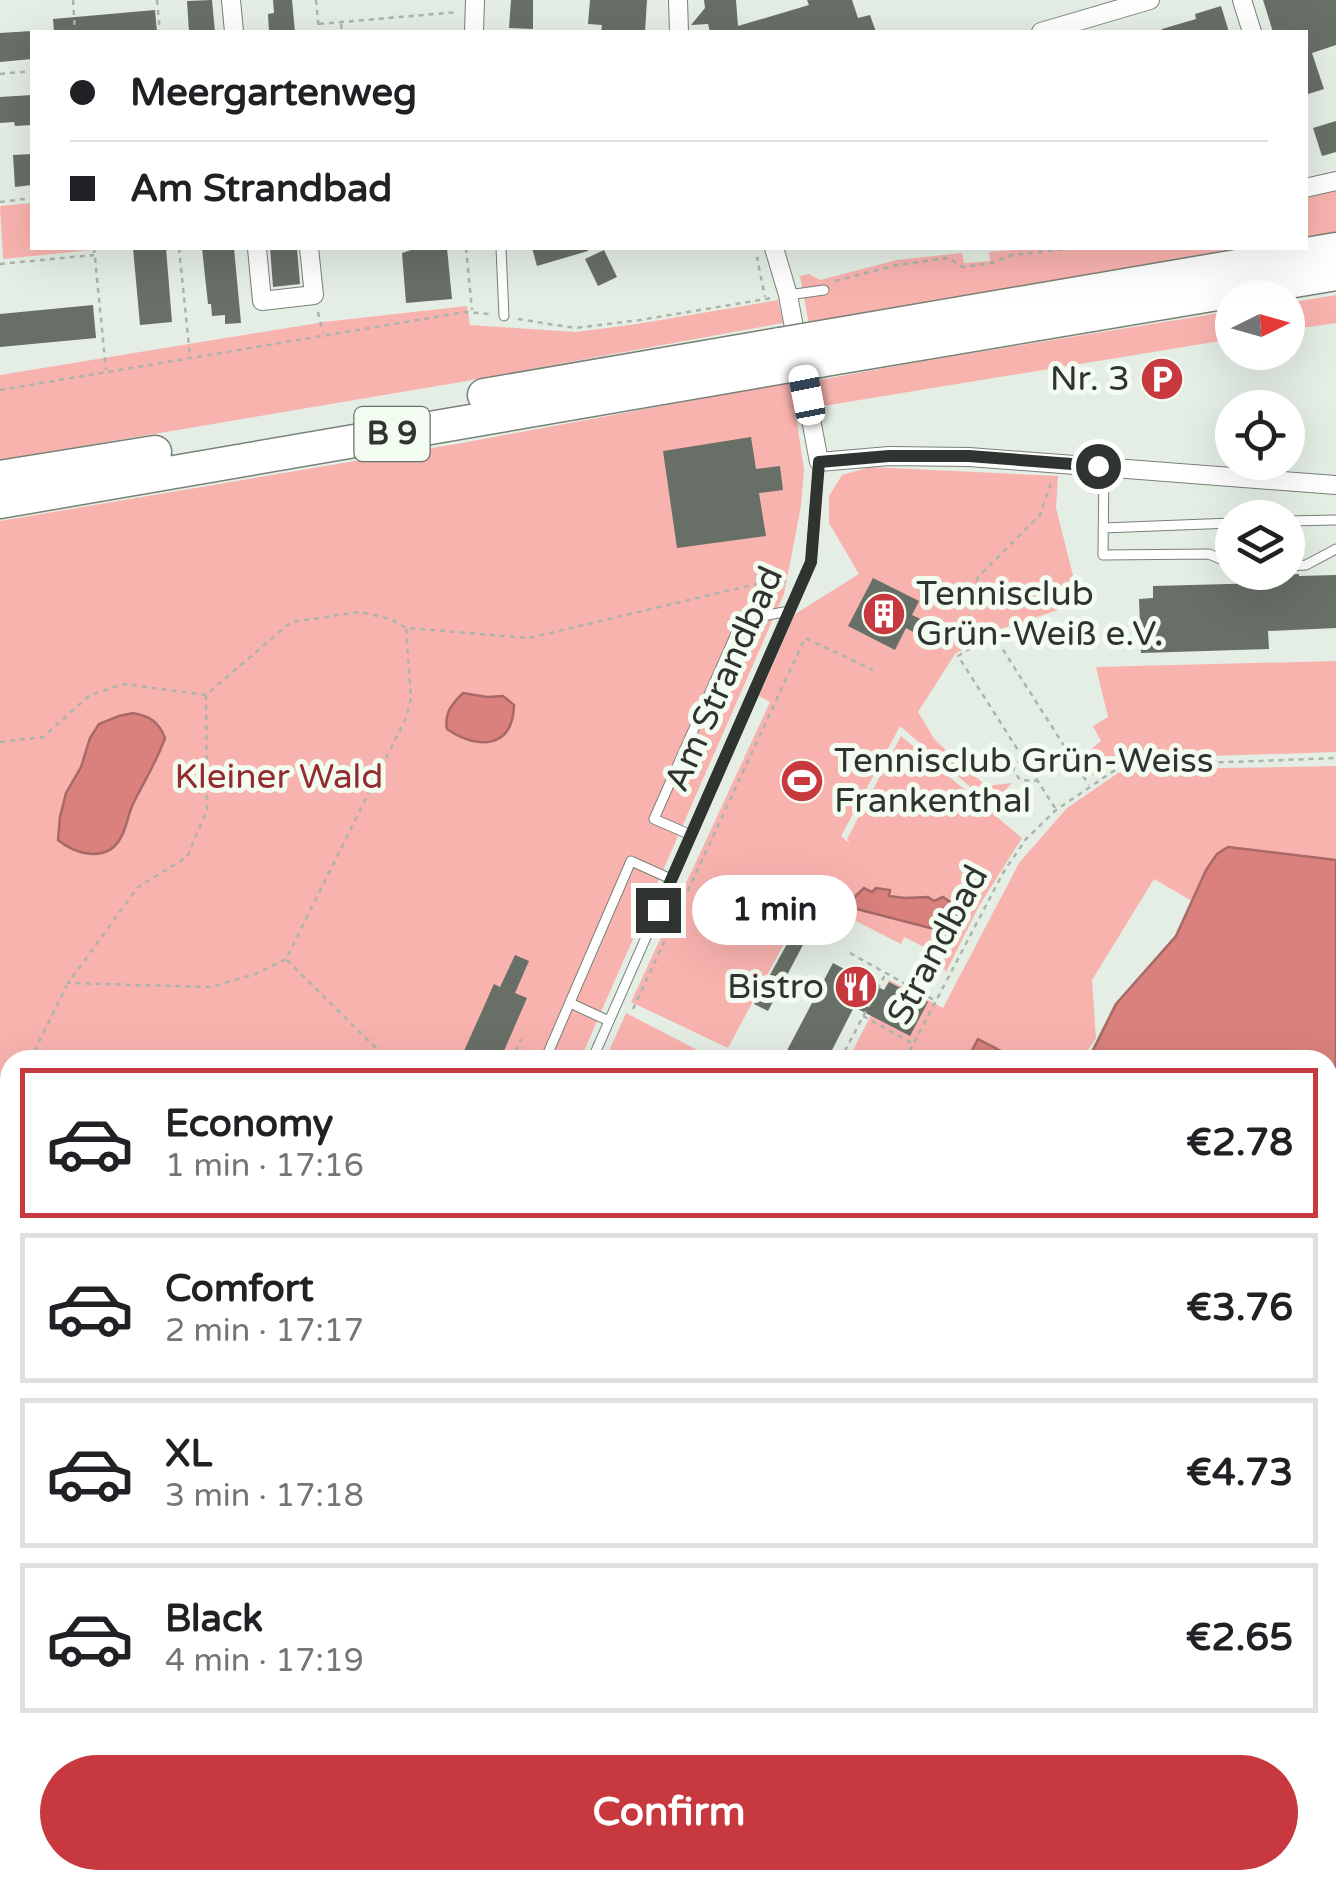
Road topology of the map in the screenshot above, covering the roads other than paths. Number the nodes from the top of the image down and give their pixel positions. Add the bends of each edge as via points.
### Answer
1 (232, 0) edge
2 (678, 0) edge
3 (1150, 0) edge
4 (1242, 0) edge
5 (234, 30) edge
6 (680, 30) edge
7 (1048, 30) edge
8 (1251, 30) edge
9 (1336, 181) edge
10 (1308, 187) edge
11 (1336, 249) edge
12 (257, 250) edge
13 (310, 250) edge
14 (501, 250) edge
15 (775, 250) edge
16 (1336, 274) edge
17 (824, 290) road end
18 (788, 295) junction
19 (504, 316) road end
20 (817, 349) junction
21 (782, 355) junction
22 (819, 462) junction
23 (1104, 467) junction
24 (0, 477) edge
25 (1336, 485) edge
26 (0, 502) edge
27 (1336, 520) edge
28 (1305, 521) edge
29 (1215, 525) edge
30 (1103, 528) junction
31 (1336, 549) edge
32 (1215, 556) edge
33 (1305, 565) edge
34 (790, 611) junction
35 (691, 835) junction
36 (672, 879) junction
37 (570, 1003) junction
38 (609, 1021) junction
39 (549, 1050) edge
40 (596, 1050) edge

1 - 5 street
2 - 6 street
3 - 7 street
4 - 8 street
9 - 10 street
11 - 20 highway, B 9
12 - 13 street via 262,300 314,295
14 - 19 lane
15 - 18 street, Am Strandbad
16 - 20 highway, B 9
17 - 18 lane
18 - 22 street, Am Strandbad
20 - 21 highway, B 9, bridge
21 - 24 highway, B 9
21 - 26 highway, B 9
22 - 23 street via 969,456
22 - 34 lane, Am Strandbad via 811,562
23 - 25 street
23 - 30 lane
27 - 28 lane
29 - 30 lane
30 - 32 lane via 1104,555
31 - 33 lane
34 - 35 lane, Am Strandbad
34 - 35 lane via 742,620 654,819
35 - 36 lane, Am Strandbad
36 - 37 lane via 631,861
36 - 38 lane, Am Strandbad
37 - 38 lane
37 - 39 lane
38 - 40 lane, Am Strandbad

